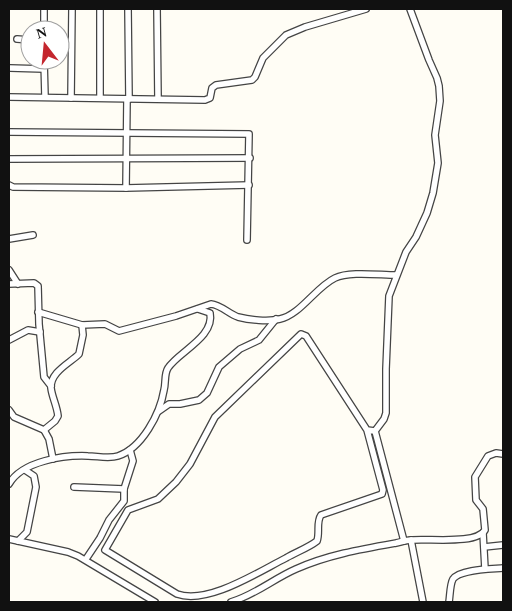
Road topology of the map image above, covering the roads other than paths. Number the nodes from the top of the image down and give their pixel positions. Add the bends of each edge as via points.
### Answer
1 (72, 9) edge
2 (100, 9) edge
3 (128, 9) edge
4 (157, 9) edge
5 (366, 9) edge
6 (410, 9) edge
7 (17, 39) dead end
8 (20, 39) edge
9 (10, 68) dead end
10 (20, 68) edge
11 (44, 70) edge
12 (9, 97) edge
13 (45, 97) junction
14 (71, 98) junction
15 (100, 98) junction
16 (128, 99) junction
17 (158, 99) junction
18 (9, 132) edge
19 (127, 132) junction
20 (250, 158) junction
21 (9, 159) edge
22 (126, 160) junction
23 (9, 185) edge
24 (248, 185) junction
25 (126, 188) junction
26 (33, 235) dead end
27 (9, 239) edge
28 (247, 240) dead end
29 (9, 270) edge
30 (396, 275) junction
31 (9, 284) edge
32 (18, 284) junction
33 (198, 309) junction
34 (38, 312) junction
35 (276, 320) junction
36 (82, 326) junction
37 (40, 332) junction
38 (9, 340) edge
39 (51, 386) junction
40 (9, 410) edge
41 (159, 411) junction
42 (44, 430) junction
43 (367, 430) junction
44 (375, 431) junction
45 (130, 450) junction
46 (503, 454) edge
47 (53, 459) junction
48 (25, 470) junction
49 (9, 484) edge
50 (74, 486) dead end
51 (124, 489) junction
52 (483, 534) junction
53 (9, 539) edge
54 (411, 540) junction
55 (18, 541) junction
56 (404, 541) junction
57 (503, 545) edge
58 (484, 547) junction
59 (86, 559) junction
60 (503, 568) edge
61 (486, 569) junction
62 (155, 602) edge
63 (231, 602) edge
64 (423, 602) edge
65 (449, 602) edge

1 - 14 street
2 - 15 street
3 - 16 street
4 - 17 street
5 - 17 street via 286,35 263,58 252,80 216,85 210,98 204,100
6 - 30 street via 439,86 435,135 438,163 427,213
7 - 8 street
9 - 10 street
11 - 13 street
12 - 13 street
13 - 14 street
14 - 15 street
15 - 16 street
16 - 17 street
16 - 19 street
18 - 19 street
19 - 20 street via 248,133
19 - 22 street
20 - 22 street
20 - 24 street
21 - 22 street
22 - 25 street
23 - 25 street
24 - 25 street
24 - 28 street
26 - 27 street
29 - 32 street
30 - 35 street via 342,276 331,281 294,312
30 - 44 street via 389,296 386,413
31 - 32 street
32 - 34 street via 34,283 38,286
33 - 35 street via 213,304 239,317
33 - 36 street via 119,331 102,323
33 - 41 street via 210,313 211,321 196,343 168,368
34 - 36 street
34 - 37 street
35 - 41 street via 259,340 240,349 219,368 207,393 199,400 169,404
36 - 39 street via 79,354 61,368
37 - 38 street via 28,330
37 - 39 street via 44,377
39 - 42 street via 58,416
40 - 42 street via 14,417
41 - 45 street
42 - 47 street
43 - 43 street via 382,494 321,515 318,518 317,542 242,581 199,596 185,596 105,550 128,510 158,499 176,482 190,464 215,417 300,334 306,336
43 - 44 street
44 - 56 street
45 - 47 street via 115,458 68,455
45 - 51 street via 133,461
46 - 52 street via 496,452 488,456 475,477 476,500 483,509
47 - 48 street
48 - 49 street
48 - 55 street via 34,476 36,487 27,532
50 - 51 street
51 - 59 street via 122,506 108,520
52 - 54 street via 458,539
52 - 58 street
53 - 55 street
54 - 56 street
54 - 64 street
55 - 59 street
56 - 63 street via 306,565 251,595
57 - 58 street
58 - 61 street
59 - 62 street
60 - 61 street
61 - 65 street via 464,572 455,577

